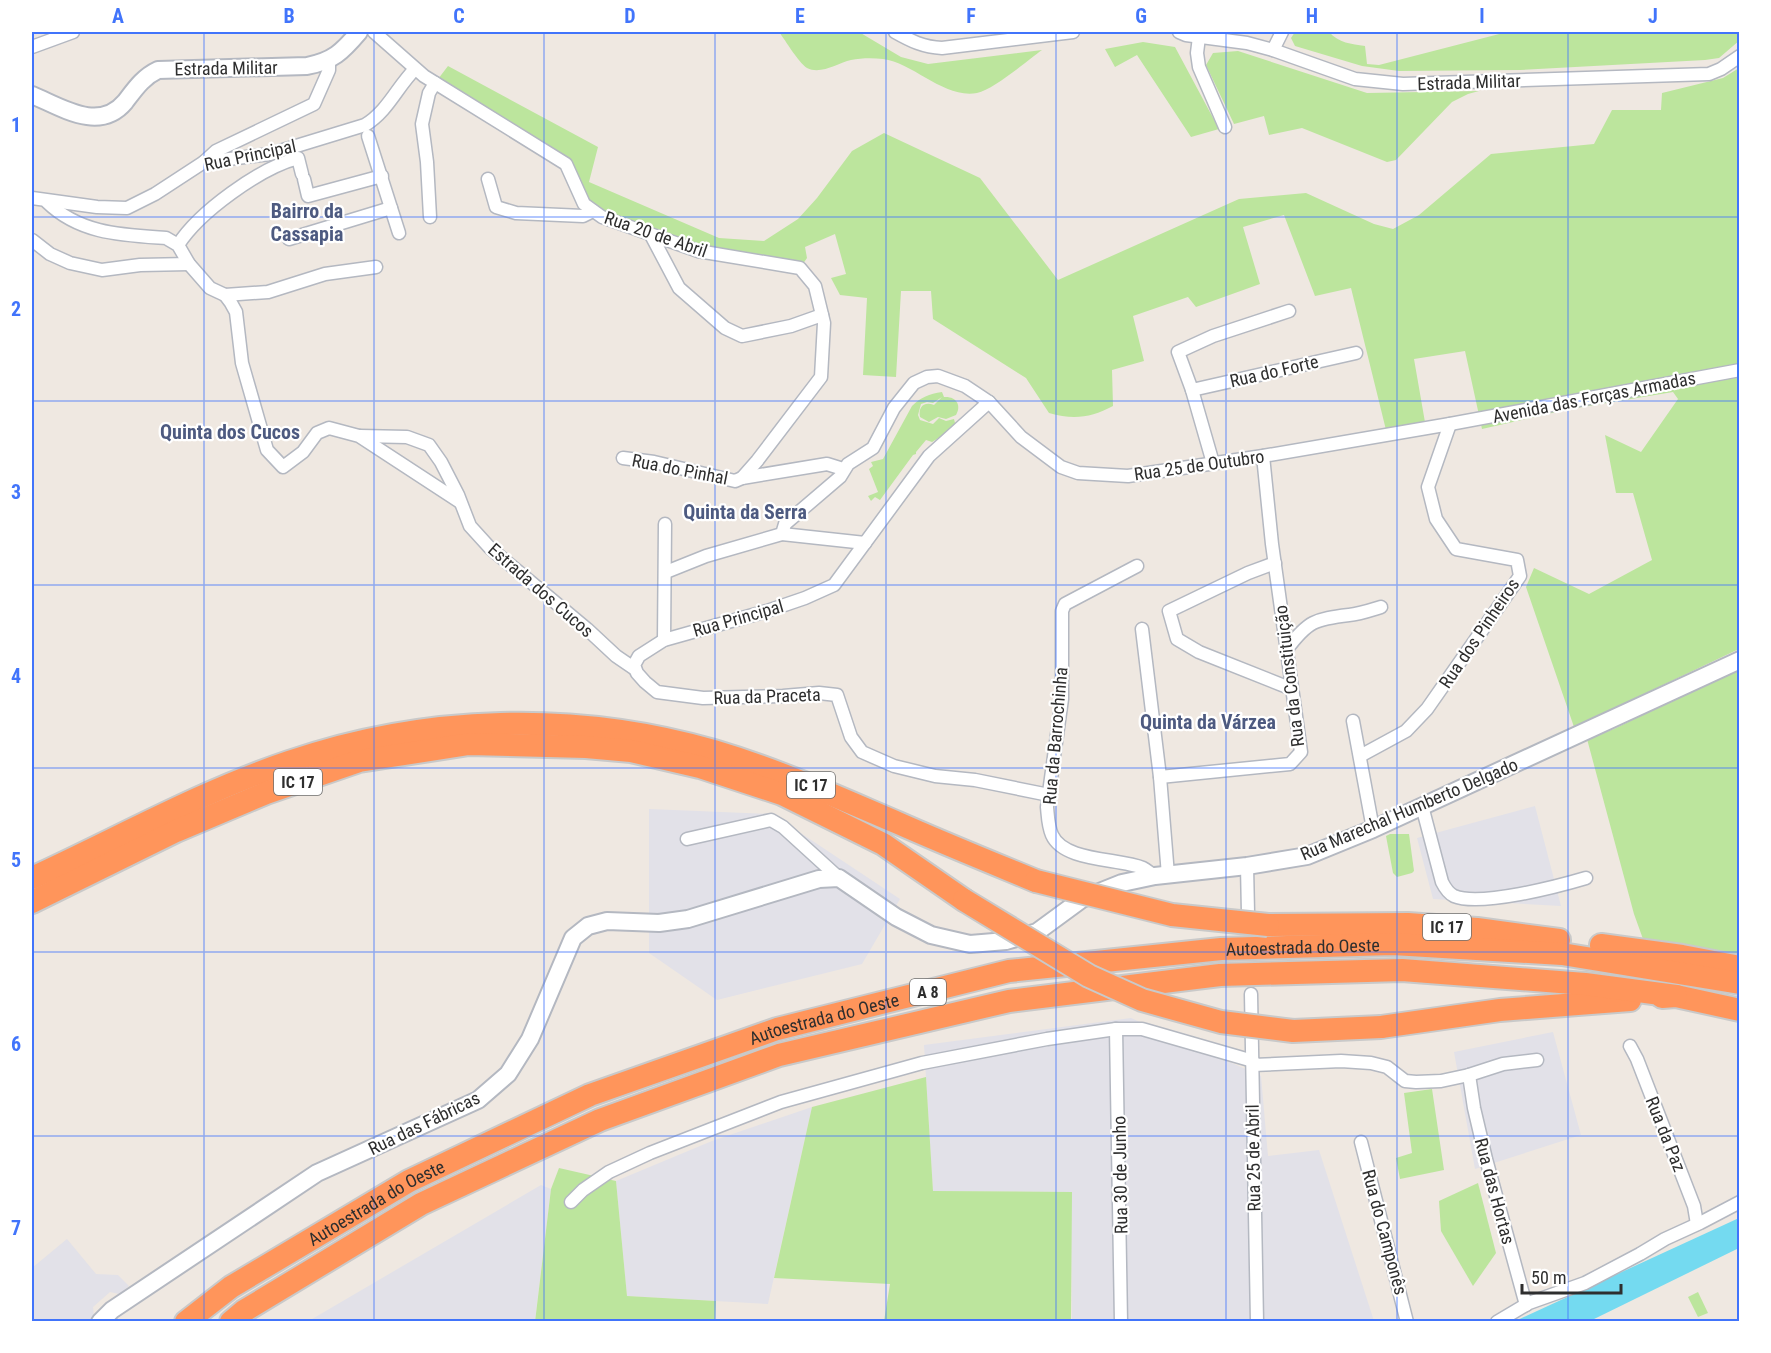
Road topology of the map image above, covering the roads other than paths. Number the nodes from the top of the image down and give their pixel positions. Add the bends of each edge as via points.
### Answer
1 (74, 32) edge
2 (359, 32) edge
3 (374, 32) edge
4 (896, 32) edge
5 (1073, 32) edge
6 (1179, 32) edge
7 (1282, 32) edge
8 (1009, 35) edge
9 (1199, 37) junction
10 (32, 47) edge
11 (1273, 50) junction
12 (1740, 56) edge
13 (328, 60) junction
14 (415, 69) junction
15 (435, 83) junction
16 (32, 95) edge
17 (1226, 127) dead end
18 (368, 136) dead end
19 (204, 162) junction
20 (382, 176) junction
21 (488, 179) dead end
22 (32, 198) edge
23 (47, 202) junction
24 (391, 208) junction
25 (593, 211) junction
26 (429, 217) dead end
27 (399, 233) dead end
28 (651, 235) junction
29 (290, 239) dead end
30 (32, 240) edge
31 (178, 245) junction
32 (189, 264) junction
33 (376, 267) dead end
34 (225, 295) junction
35 (1289, 311) dead end
36 (822, 315) junction
37 (1356, 353) dead end
38 (1740, 370) edge
39 (1192, 390) junction
40 (989, 402) junction
41 (1449, 424) junction
42 (360, 436) junction
43 (1263, 456) junction
44 (623, 458) dead end
45 (1213, 463) junction
46 (843, 468) junction
47 (742, 478) junction
48 (460, 502) junction
49 (665, 524) dead end
50 (782, 534) junction
51 (865, 543) junction
52 (1275, 562) junction
53 (1137, 566) dead end
54 (666, 572) junction
55 (1381, 607) dead end
56 (1142, 629) dead end
57 (664, 640) junction
58 (1287, 649) junction
59 (1740, 660) edge
60 (635, 669) junction
61 (1292, 689) junction
62 (1353, 720) dead end
63 (1360, 756) junction
64 (1160, 777) junction
65 (1049, 795) junction
66 (1422, 806) junction
67 (1373, 829) junction
68 (687, 839) dead end
69 (1247, 866) junction
70 (1161, 876) junction
71 (32, 878) edge
72 (839, 878) junction
73 (1586, 878) dead end
74 (32, 902) edge
75 (1248, 913) dead end
76 (1740, 967) edge
77 (1740, 983) edge
78 (1251, 994) dead end
79 (1676, 996) junction
80 (1740, 1010) edge
81 (1116, 1029) junction
82 (1630, 1046) dead end
83 (1537, 1060) dead end
84 (1253, 1063) junction
85 (1469, 1075) junction
86 (1361, 1142) dead end
87 (571, 1202) dead end
88 (1740, 1202) edge
89 (1697, 1224) junction
90 (1526, 1305) junction
91 (100, 1322) edge
92 (186, 1322) edge
93 (231, 1322) edge
94 (1121, 1322) edge
95 (1257, 1322) edge
96 (1407, 1322) edge
97 (1497, 1322) edge

1 - 10 street
2 - 13 street, Estrada Militar via 344,50
3 - 14 street, Rua 20 de Abril
4 - 8 street via 934,48
5 - 8 street
6 - 9 street, Estrada Militar
7 - 11 street
9 - 11 street, Estrada Militar
9 - 17 street via 1199,67
11 - 12 street, Estrada Militar via 1355,79 1403,84 1709,74
13 - 16 street, Estrada Militar via 307,66 158,70 139,84 116,111 101,117 86,117
13 - 19 street via 329,70 314,104 216,151
14 - 15 street, Rua 20 de Abril
14 - 19 street, Rua Principal via 387,107 365,125 270,154
15 - 25 street, Rua 20 de Abril via 566,164 584,204
15 - 26 street via 422,124
18 - 20 street
19 - 23 street, Rua Principal via 128,208
20 - 24 street
20 - 31 street via 308,196 298,158 274,166 224,199
21 - 25 street via 496,207 516,213 583,216
22 - 23 street, Rua Principal
23 - 31 street via 80,225 117,235 166,238
24 - 27 street
24 - 29 street
25 - 28 street, Rua 20 de Abril
28 - 36 street, Rua 20 de Abril via 698,251 800,268 815,286
28 - 36 street via 679,288 725,328 742,336 791,327
30 - 32 street via 70,263 102,270
31 - 32 street
32 - 34 street via 210,288
33 - 34 street via 325,274 268,291
34 - 42 street, Estrada dos Cucos via 236,312 242,363 267,450 283,466 303,452 317,433 329,428
35 - 39 street via 1178,352
36 - 47 street, Rua 20 de Abril via 821,377
37 - 39 street, Rua do Forte
38 - 41 street, Avenida das Forças Armadas
39 - 45 street
40 - 45 street, Rua 25 de Outubro via 1021,436 1061,467 1078,473 1137,476
40 - 46 street, Rua 25 de Outubro via 965,386 938,376 919,380 894,408 873,448
40 - 51 street, Rua Principal via 929,456
41 - 43 street, Rua 25 de Outubro
41 - 63 street, Rua dos Pinheiros via 1428,487 1436,519 1456,549 1517,560 1521,576 1427,710 1406,731
42 - 48 street, Estrada dos Cucos
42 - 48 street, Estrada dos Cucos via 407,437 429,445
43 - 45 street, Rua 25 de Outubro
43 - 52 street, Rua da Constituição
44 - 47 street, Rua do Pinhal via 735,481
46 - 47 street, Rua do Pinhal via 826,464
46 - 50 street, Rua 25 de Outubro via 840,477 784,524
48 - 60 street, Estrada dos Cucos via 470,526 490,548
49 - 54 street
50 - 51 street
50 - 54 street
51 - 57 street, Rua Principal via 834,585 767,611
52 - 58 street, Rua da Constituição
52 - 61 street via 1169,611 1177,639 1199,652
53 - 65 street, Rua da Barrochinha via 1065,604 1062,611 1062,699
54 - 57 street
55 - 58 street via 1315,622 1300,631
56 - 64 street
57 - 60 street, Rua Principal via 639,656
58 - 61 street, Rua da Constituição
59 - 66 street, Rua Marechal Humberto Delgado
60 - 65 street, Rua da Praceta via 657,692 703,698 837,695 851,737 862,752 894,766 935,776
61 - 64 street, Rua da Constituição via 1301,752 1290,764
62 - 63 street
63 - 67 street
64 - 70 street
65 - 70 street, Rua da Barrochinha via 1048,823 1057,843 1071,851 1144,868
66 - 67 street, Rua Marechal Humberto Delgado
66 - 73 street via 1442,882 1455,896 1504,897
67 - 69 street, Rua Marechal Humberto Delgado via 1307,856
68 - 72 street via 771,820
69 - 70 street, Rua Marechal Humberto Delgado
69 - 75 street
70 - 72 street, Rua Marechal Humberto Delgado via 1122,883 1082,899 1037,932 970,944 922,931
71 - 76 highway, IC 17, bridge via 179,807 291,761 411,732 470,725 538,724 614,730 714,751 802,781 1035,881 1172,915 1268,925 1408,924 1477,929
72 - 91 street, Rua das Fábricas via 819,879 688,919 607,921 588,926 573,938 530,1040 508,1074 478,1100 317,1173 112,1310
74 - 79 highway, IC 17, bridge via 176,831 266,793 359,762 469,744 586,747 700,767 782,794 883,844 964,900 1089,976 1142,1000 1221,1022 1293,1031 1381,1027 1500,1010
77 - 92 highway, Autoestrada do Oeste / A 8 via 1562,954 1393,944 1221,949 1009,971 777,1029 590,1095 409,1182 231,1287
78 - 84 street, Rua 25 de Abril
79 - 80 highway, IC 17
79 - 93 highway, Autoestrada do Oeste / A 8 via 1586,984 1402,970 1220,975 1009,1001 779,1055 600,1120 421,1204
81 - 84 street via 1142,1029
81 - 87 street via 922,1063 781,1102 609,1172
81 - 94 street, Rua 30 de Junho
82 - 89 street, Rua da Paz via 1685,1180
83 - 85 street via 1503,1064
84 - 85 street via 1371,1063 1387,1067 1405,1081 1416,1082
84 - 95 street, Rua 25 de Abril
85 - 90 street, Rua das Hortas via 1486,1160
86 - 96 street, Rua do Camponês
88 - 89 street
89 - 90 street via 1585,1282
90 - 97 street

